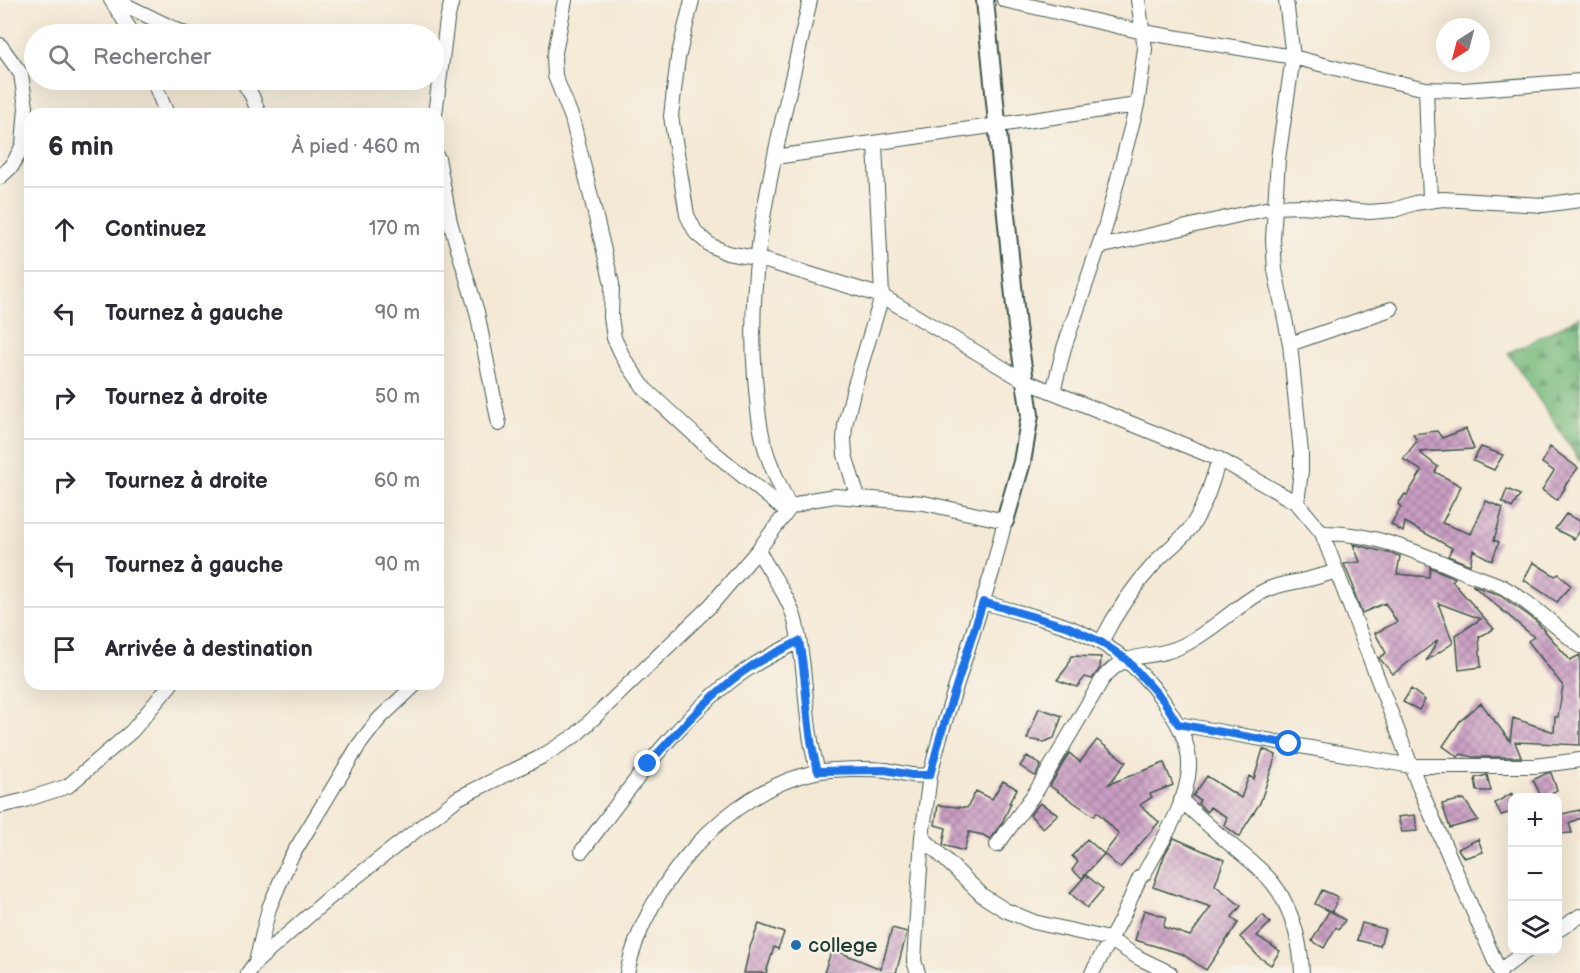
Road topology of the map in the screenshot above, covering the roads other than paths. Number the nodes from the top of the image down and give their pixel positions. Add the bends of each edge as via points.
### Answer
1 (113, 0) edge
2 (452, 0) edge
3 (565, 0) edge
4 (692, 0) edge
5 (810, 0) edge
6 (985, 0) edge
7 (1004, 0) edge
8 (1138, 0) edge
9 (1286, 0) edge
10 (127, 24) edge
11 (164, 24) edge
12 (1143, 32) junction
13 (444, 44) edge
14 (0, 45) edge
15 (1293, 57) junction
16 (1580, 81) edge
17 (1426, 89) junction
18 (157, 90) edge
19 (248, 90) edge
20 (438, 90) edge
21 (1137, 105) junction
22 (26, 108) edge
23 (165, 108) edge
24 (256, 108) edge
25 (436, 108) edge
26 (997, 124) junction
27 (24, 132) edge
28 (874, 144) junction
29 (775, 158) junction
30 (0, 177) edge
31 (444, 185) edge
32 (1430, 200) junction
33 (1580, 200) edge
34 (1274, 207) junction
35 (1099, 247) junction
36 (756, 258) junction
37 (882, 296) junction
38 (1391, 309) dead end
39 (1290, 344) junction
40 (1023, 380) junction
41 (1053, 393) junction
42 (500, 424) dead end
43 (1220, 459) junction
44 (858, 498) junction
45 (1297, 503) junction
46 (789, 510) junction
47 (1005, 522) junction
48 (1322, 533) junction
49 (758, 550) junction
50 (1335, 572) junction
51 (983, 602) junction
52 (799, 641) junction
53 (1101, 642) junction
54 (1580, 646) edge
55 (1126, 659) junction
56 (166, 690) edge
57 (410, 690) edge
58 (1178, 724) junction
59 (1580, 760) edge
60 (1411, 766) junction
61 (818, 771) junction
62 (930, 775) junction
63 (1181, 800) junction
64 (0, 806) edge
65 (922, 837) junction
66 (997, 845) dead end
67 (582, 851) dead end
68 (1580, 916) edge
69 (1562, 927) edge
70 (1109, 939) junction
71 (1522, 955) edge
72 (252, 968) edge
73 (913, 969) edge
74 (1499, 972) edge
75 (627, 973) edge
76 (1092, 973) edge
77 (1170, 973) edge
78 (1302, 973) edge

1 - 10 street
1 - 11 street
2 - 13 street
3 - 46 street via 554,58 555,76 572,118 612,284 614,338 645,388 711,450
4 - 36 street via 678,58 671,116 687,215 696,233 710,245
5 - 29 street
6 - 26 street
7 - 12 street
8 - 12 street
9 - 15 street
12 - 15 street
12 - 21 street via 1144,66
14 - 22 street via 21,74
15 - 17 street
15 - 34 street
16 - 17 street
17 - 32 street
18 - 23 street
19 - 24 street
20 - 25 street
21 - 26 street
21 - 35 street
26 - 28 street
26 - 40 street
27 - 30 street via 23,145 12,166
28 - 29 street
28 - 37 street
29 - 36 street
31 - 42 street via 450,222 477,312
32 - 33 street via 1543,205
32 - 34 street via 1370,212
34 - 35 street
34 - 39 street via 1275,270
35 - 41 street via 1064,348
36 - 37 street
36 - 46 street via 752,323 756,396 766,453
37 - 40 street
37 - 44 street via 845,425 845,455
38 - 39 street
39 - 45 street via 1301,453
40 - 41 street
40 - 47 street via 1029,406 1028,431
41 - 43 street
43 - 45 street
43 - 53 street via 1190,528 1141,580
44 - 46 street via 827,497
44 - 47 street via 924,503
45 - 48 street
46 - 49 street
47 - 51 street
48 - 50 street
48 - 54 street via 1370,537 1501,586
49 - 52 street via 786,597
49 - 72 street via 711,605 576,735 458,798 329,897
50 - 55 street via 1262,591 1184,646
50 - 60 street
51 - 53 street via 1069,627
51 - 62 street
52 - 61 street via 812,751
52 - 67 street via 754,664 707,702 648,764
53 - 55 street
55 - 58 street via 1163,700
55 - 66 street via 1112,667 1102,680 1037,790
56 - 64 street via 132,731 68,786
57 - 72 street via 359,745 290,859 269,909
58 - 60 street
58 - 63 street via 1187,746 1189,770
59 - 60 street via 1535,766
60 - 74 street
61 - 62 street via 885,770
61 - 75 street via 785,781 755,797 724,818 699,843 650,908 632,949
62 - 65 street
63 - 70 street
63 - 78 street via 1248,859 1281,895 1301,947
65 - 70 street via 983,896 1005,910 1034,922
65 - 73 street
68 - 69 street
70 - 76 street
70 - 77 street
71 - 74 street

